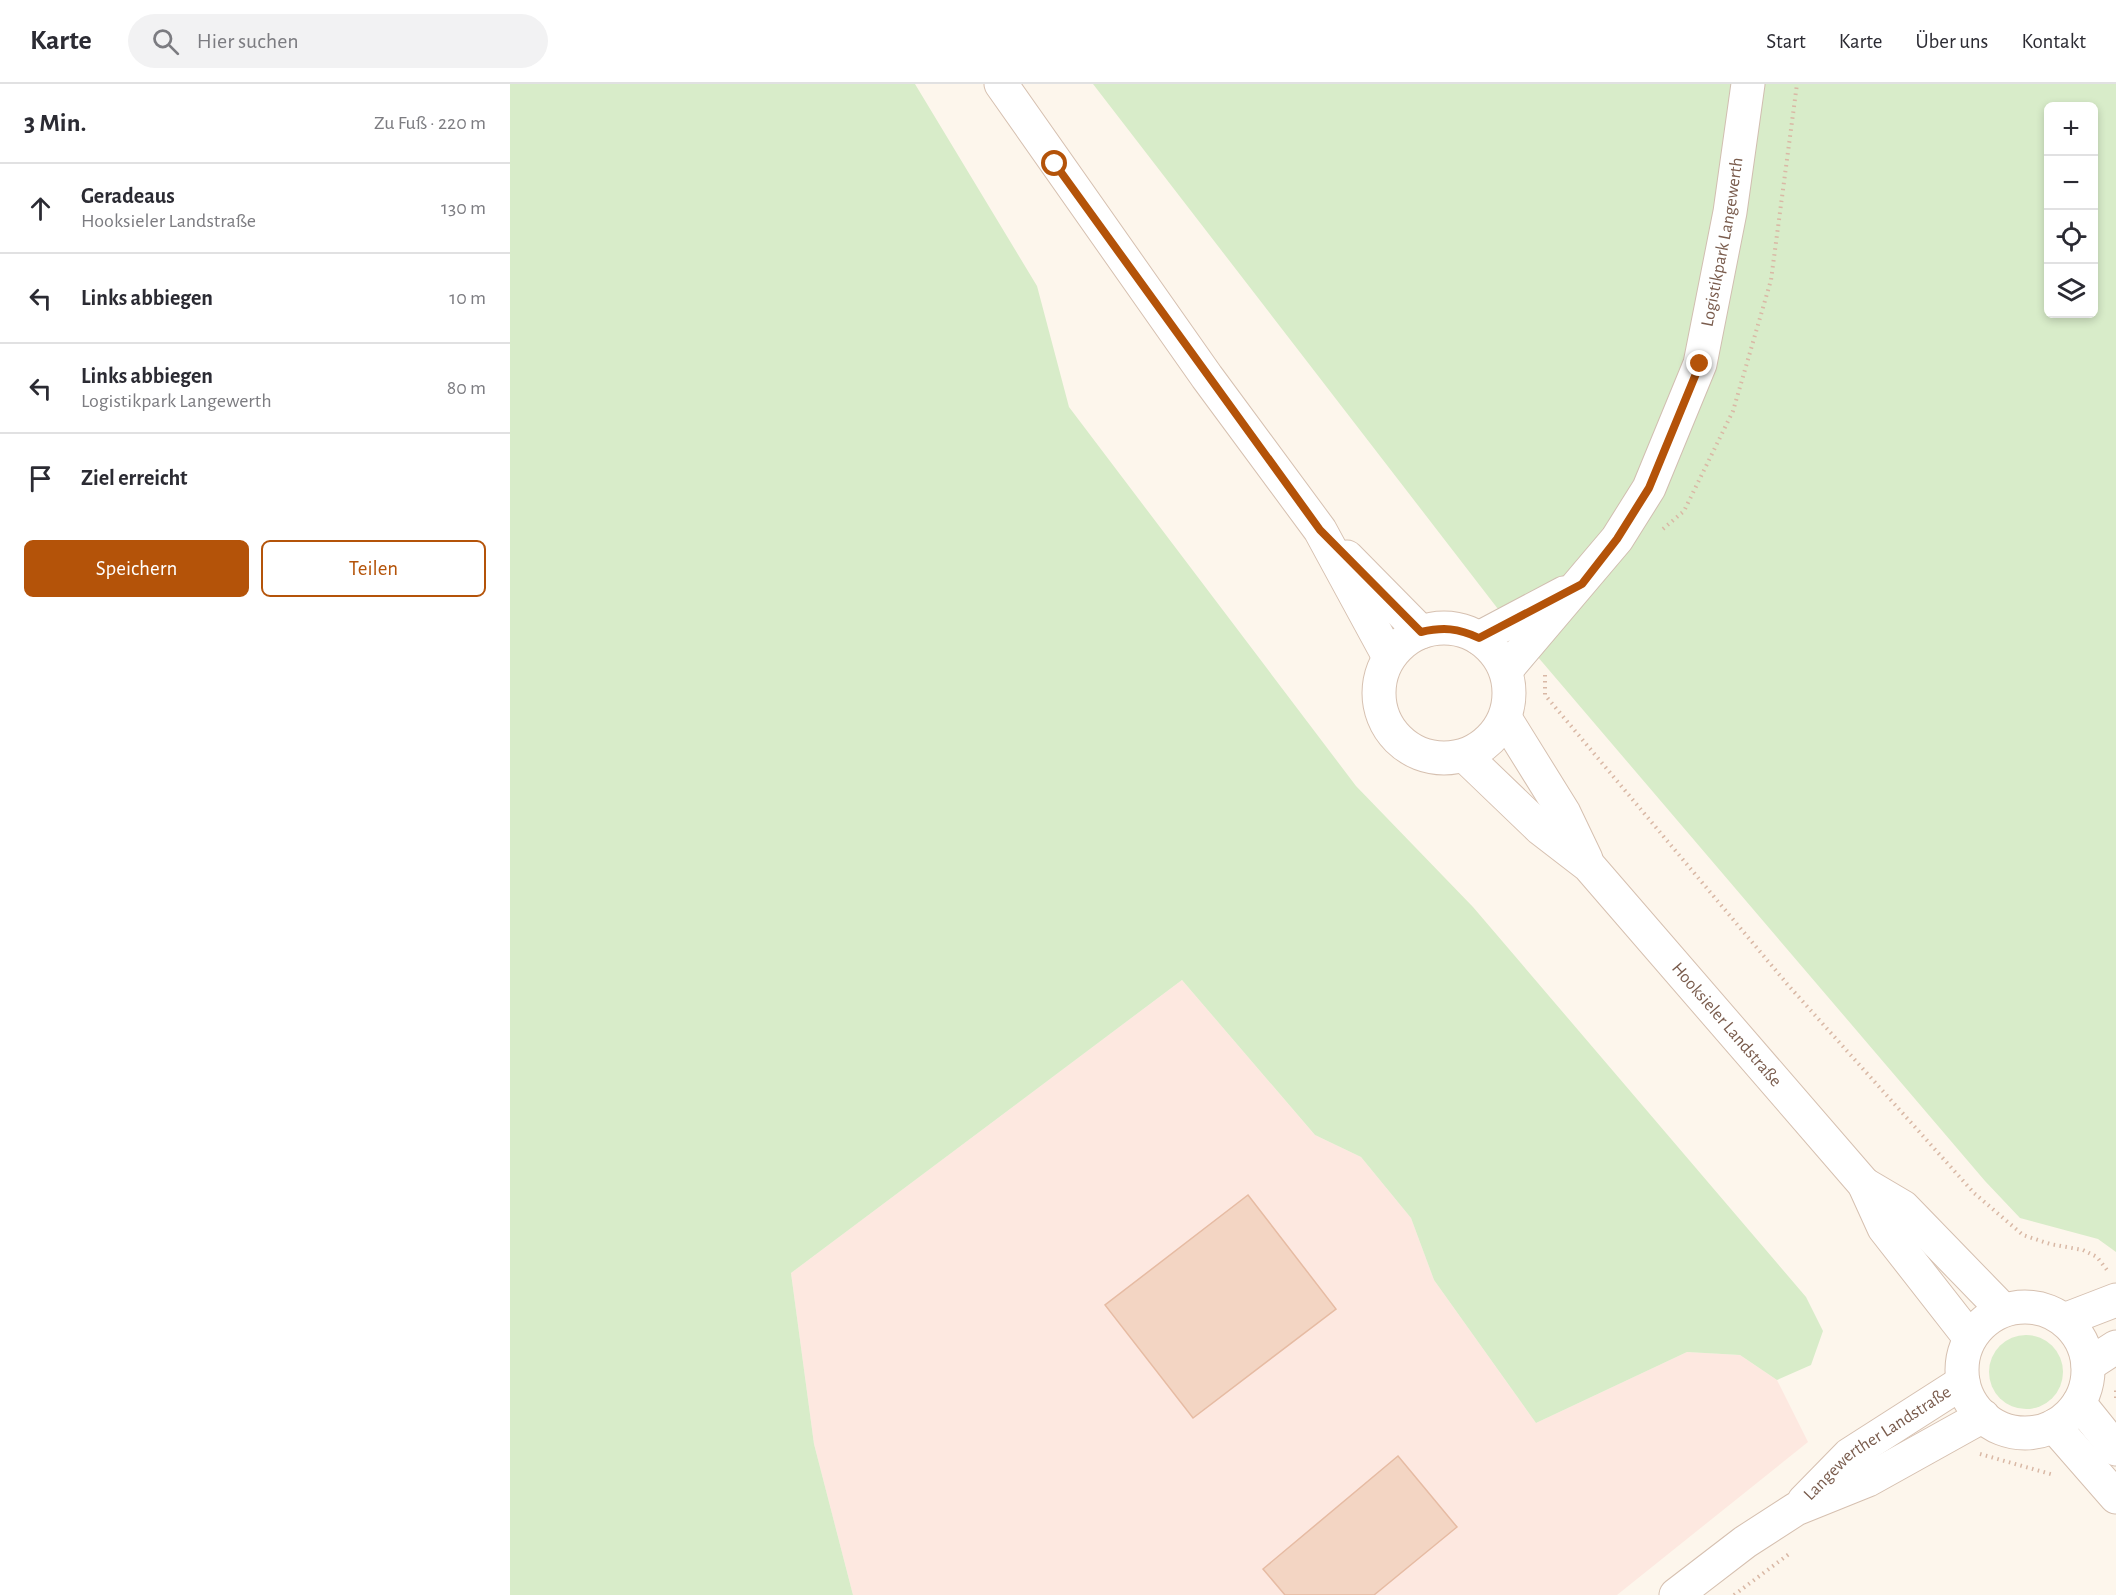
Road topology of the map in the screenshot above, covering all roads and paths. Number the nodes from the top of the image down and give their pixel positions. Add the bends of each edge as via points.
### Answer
1 (1001, 84) edge
2 (1748, 84) edge
3 (1320, 530) junction
4 (1582, 584) junction
5 (1421, 632) junction
6 (1479, 638) junction
7 (1389, 657) junction
8 (1546, 668) dead end
9 (1506, 670) junction
10 (1505, 718) junction
11 (1465, 756) junction
12 (1589, 866) junction
13 (1864, 1185) junction
14 (2112, 1287) edge
15 (2003, 1310) junction
16 (2064, 1320) junction
17 (1970, 1338) junction
18 (2116, 1347) edge
19 (2088, 1365) junction
20 (1963, 1382) junction
21 (2116, 1388) edge
22 (2116, 1398) edge
23 (2079, 1403) junction
24 (1983, 1416) junction
25 (2054, 1426) junction
26 (2116, 1449) edge
27 (1973, 1452) dead end
28 (2086, 1463) junction
29 (2116, 1497) edge
30 (1796, 1509) junction
31 (1792, 1552) dead end
32 (1676, 1595) edge
33 (1734, 1595) edge

1 - 3 main road
2 - 4 main road, Logistikpark Langewerth via 1730,212 1700,364 1649,488
3 - 5 main road
3 - 7 main road
4 - 6 main road, Logistikpark Langewerth
4 - 9 main road, Logistikpark Langewerth
5 - 6 main road via 1450,628
5 - 7 main road via 1403,641
6 - 9 main road via 1492,647
7 - 11 main road via 1378,695 1382,715 1392,733 1406,747 1425,756
8 - 14 path via 1545,695 1788,985 1974,1192 2023,1235 2097,1257
9 - 10 main road via 1509,701
10 - 11 main road via 1487,745
10 - 12 main road, Hooksieler Landstraße via 1564,813
11 - 12 main road, Hooksieler Landstraße via 1541,829
12 - 13 main road, Hooksieler Landstraße
13 - 15 main road, Hooksieler Landstraße via 1903,1207
13 - 17 main road, Hooksieler Landstraße via 1884,1228
14 - 16 main road
15 - 16 main road via 2024,1306 2045,1310
15 - 17 main road via 1990,1317
16 - 19 main road via 2085,1348
17 - 20 main road via 1964,1352
18 - 19 main road
19 - 23 main road
20 - 24 main road via 1970,1401
20 - 30 main road, Langewerther Landstraße via 1849,1455
21 - 22 path
23 - 25 main road
23 - 26 main road
24 - 25 main road via 1999,1427 2017,1432 2036,1432
24 - 30 main road, Langewerther Landstraße via 1868,1480
25 - 28 main road
27 - 28 path via 2056,1476 2066,1475
28 - 29 main road
30 - 32 main road, Langewerther Landstraße
31 - 33 path

